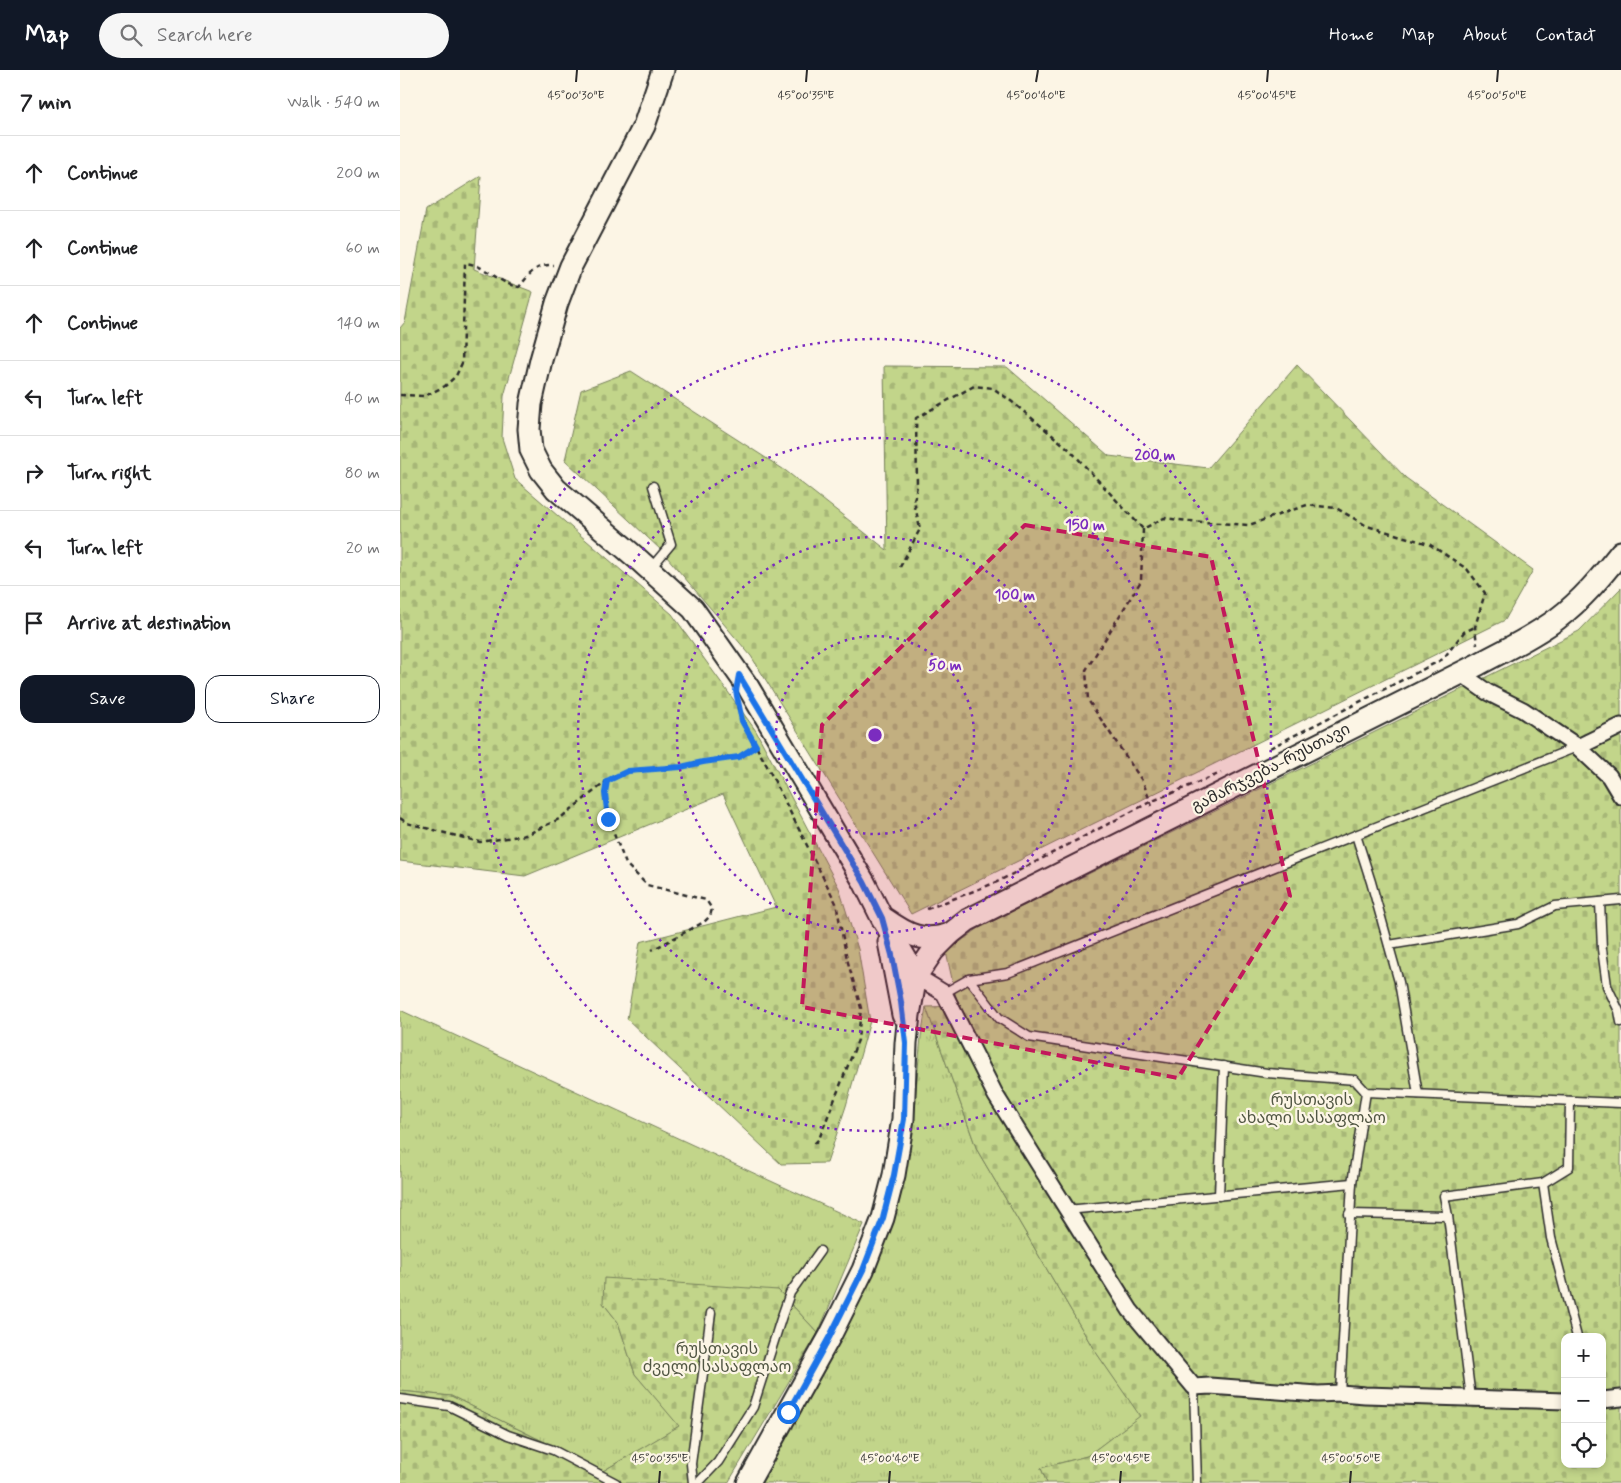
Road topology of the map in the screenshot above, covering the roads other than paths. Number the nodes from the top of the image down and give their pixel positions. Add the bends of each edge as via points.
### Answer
1 (663, 70) edge
2 (653, 486) dead end
3 (1621, 552) edge
4 (650, 570) junction
5 (1460, 674) junction
6 (1621, 726) edge
7 (1578, 747) junction
8 (1621, 796) edge
9 (1356, 835) junction
10 (1621, 900) edge
11 (1600, 902) junction
12 (882, 918) junction
13 (950, 934) junction
14 (1389, 945) junction
15 (916, 976) junction
16 (970, 979) junction
17 (944, 993) junction
18 (1621, 1022) edge
19 (906, 1043) junction
20 (1224, 1066) junction
21 (1366, 1092) junction
22 (1418, 1094) junction
23 (1570, 1101) junction
24 (1621, 1103) edge
25 (1352, 1183) junction
26 (1543, 1183) junction
27 (1219, 1196) junction
28 (1067, 1210) junction
29 (1349, 1214) junction
30 (1448, 1216) junction
31 (820, 1251) dead end
32 (711, 1313) dead end
33 (1576, 1333) edge
34 (1194, 1387) junction
35 (1340, 1393) junction
36 (1471, 1398) junction
37 (1621, 1398) edge
38 (400, 1399) edge
39 (1606, 1400) edge
40 (1561, 1401) edge
41 (616, 1483) edge
42 (693, 1483) edge
43 (698, 1483) edge
44 (748, 1483) edge
45 (1196, 1483) edge

1 - 4 main road via 644,126 571,266 557,303 531,404 529,429 531,450 556,489
2 - 4 lane via 671,544
3 - 5 main road, გამარჯვება-რუსთავი via 1582,598 1557,619
4 - 12 main road via 693,610 739,675 864,882
5 - 7 street via 1523,710
5 - 13 main road, გამარჯვება-რუსთავი via 968,920
6 - 7 street
7 - 8 street via 1608,776
7 - 9 lane
9 - 14 lane
9 - 16 lane via 1008,973
10 - 11 lane
11 - 14 lane via 1555,906 1518,924
11 - 18 lane via 1607,986
12 - 13 main road via 905,933 918,937
12 - 15 main road
12 - 19 main road via 892,955
13 - 15 main road, გამარჯვება-რუსთავი
14 - 22 lane via 1399,982
15 - 17 street
15 - 19 main road
16 - 17 lane
16 - 20 lane via 999,1018 1029,1037
17 - 28 street via 996,1096
19 - 44 main road via 904,1119 883,1218 863,1270 834,1328
20 - 21 lane via 1355,1080
20 - 27 lane
21 - 22 lane
21 - 25 lane
22 - 23 lane
23 - 24 lane
23 - 26 lane via 1569,1167
25 - 27 lane
25 - 29 lane
26 - 30 lane via 1444,1196
26 - 33 lane via 1550,1238
27 - 28 lane
28 - 34 street via 1130,1310
29 - 30 lane
29 - 35 lane
30 - 36 lane
31 - 43 lane via 790,1293 753,1407 718,1462
32 - 42 lane via 691,1464
34 - 35 street
34 - 45 lane
35 - 36 street
36 - 40 street
37 - 39 street
38 - 41 lane via 449,1406 508,1435 553,1450

